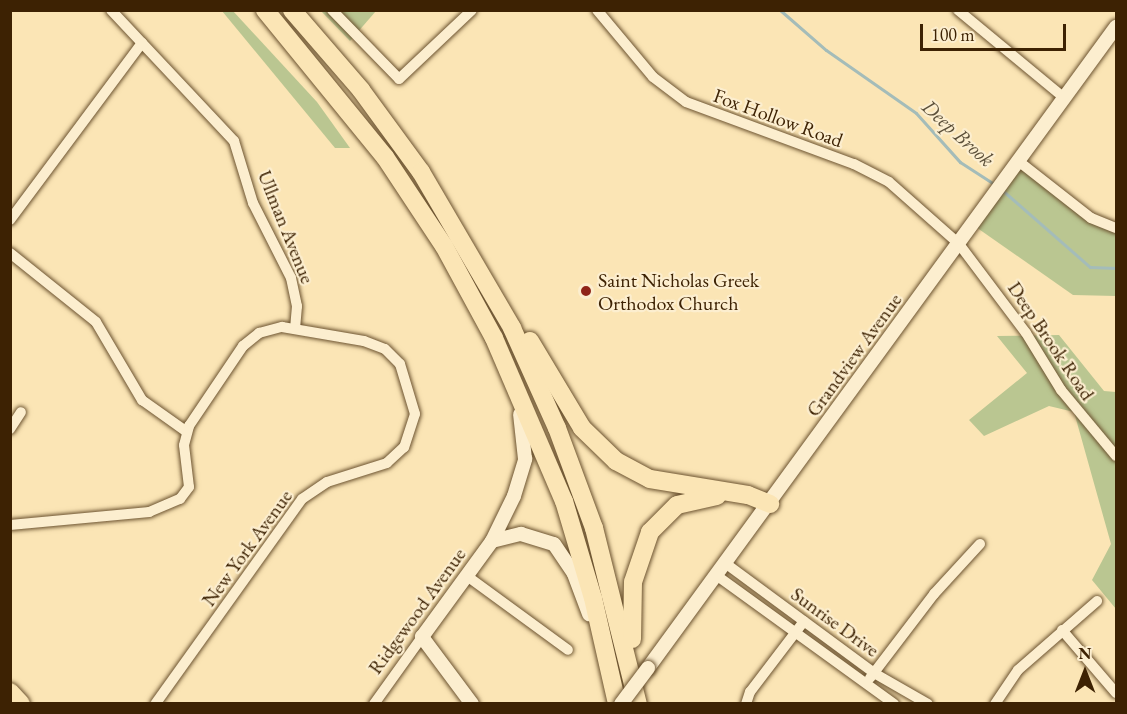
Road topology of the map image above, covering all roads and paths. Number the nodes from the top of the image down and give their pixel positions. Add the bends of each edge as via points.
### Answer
1 (111, 10) edge
2 (265, 10) edge
3 (292, 10) edge
4 (332, 10) edge
5 (472, 10) edge
6 (597, 10) edge
7 (958, 10) edge
8 (1116, 27) edge
9 (142, 43) junction
10 (1062, 96) junction
11 (1017, 160) junction
12 (10, 220) edge
13 (1116, 228) edge
14 (462, 236) junction
15 (959, 244) junction
16 (10, 253) edge
17 (477, 305) junction
18 (295, 328) junction
19 (21, 412) dead end
20 (10, 429) edge
21 (187, 432) junction
22 (1116, 456) edge
23 (770, 504) junction
24 (10, 525) edge
25 (492, 541) junction
26 (980, 544) dead end
27 (725, 563) junction
28 (716, 575) junction
29 (467, 576) junction
30 (1097, 601) dead end
31 (804, 621) junction
32 (1062, 630) junction
33 (794, 634) junction
34 (422, 637) junction
35 (568, 650) dead end
36 (874, 673) junction
37 (865, 686) junction
38 (10, 692) edge
39 (1116, 693) edge
40 (626, 703) edge
41 (21, 704) edge
42 (155, 704) edge
43 (374, 704) edge
44 (472, 704) edge
45 (746, 704) edge
46 (894, 704) edge
47 (927, 704) edge
48 (995, 704) edge

1 - 9 street, Ullman Avenue
2 - 17 main road via 385,157
3 - 14 main road via 382,118
4 - 5 street via 399,79
6 - 15 street, Fox Hollow Road via 653,77 686,102 873,172
7 - 10 street
8 - 10 street, Grandview Avenue
9 - 12 street
9 - 18 street, Ullman Avenue via 234,141 253,203 291,278 297,306
10 - 11 street, Grandview Avenue
11 - 13 street via 1091,218
11 - 15 street, Grandview Avenue
14 - 23 main road via 597,446 650,479 748,495
14 - 40 main road via 528,360 570,461 603,559
15 - 22 street, Deep Brook Road via 1026,333 1061,390
15 - 23 street, Grandview Avenue
16 - 21 street via 96,322 142,400
17 - 25 street, Ridgewood Avenue via 519,410 526,446 519,485
17 - 40 main road via 525,403 564,501
18 - 21 street, New York Avenue via 270,328 250,339 194,415
18 - 42 street, New York Avenue via 374,344 393,356 406,374 414,401 410,438 387,463 327,482 302,499
19 - 20 street
21 - 24 street via 189,480 185,494 159,510
23 - 27 street, Grandview Avenue
23 - 40 main road via 701,496 676,505 657,522 639,556 632,594
25 - 29 street, Ridgewood Avenue
25 - 40 street via 533,535 562,553 580,587
26 - 36 street via 934,594
27 - 28 street, Grandview Avenue
27 - 31 street, Sunrise Drive
28 - 33 street, Sunrise Drive
28 - 40 street, Grandview Avenue, bridge
29 - 34 street, Ridgewood Avenue
29 - 35 street
30 - 32 street
31 - 33 street
31 - 36 street, Sunrise Drive
32 - 39 street
32 - 48 street via 1018,670
33 - 37 street, Sunrise Drive
33 - 45 street via 750,692
34 - 43 street, Ridgewood Avenue
34 - 44 street
36 - 37 street
36 - 47 street, Sunrise Drive
37 - 46 street, Sunrise Drive
38 - 41 main road

